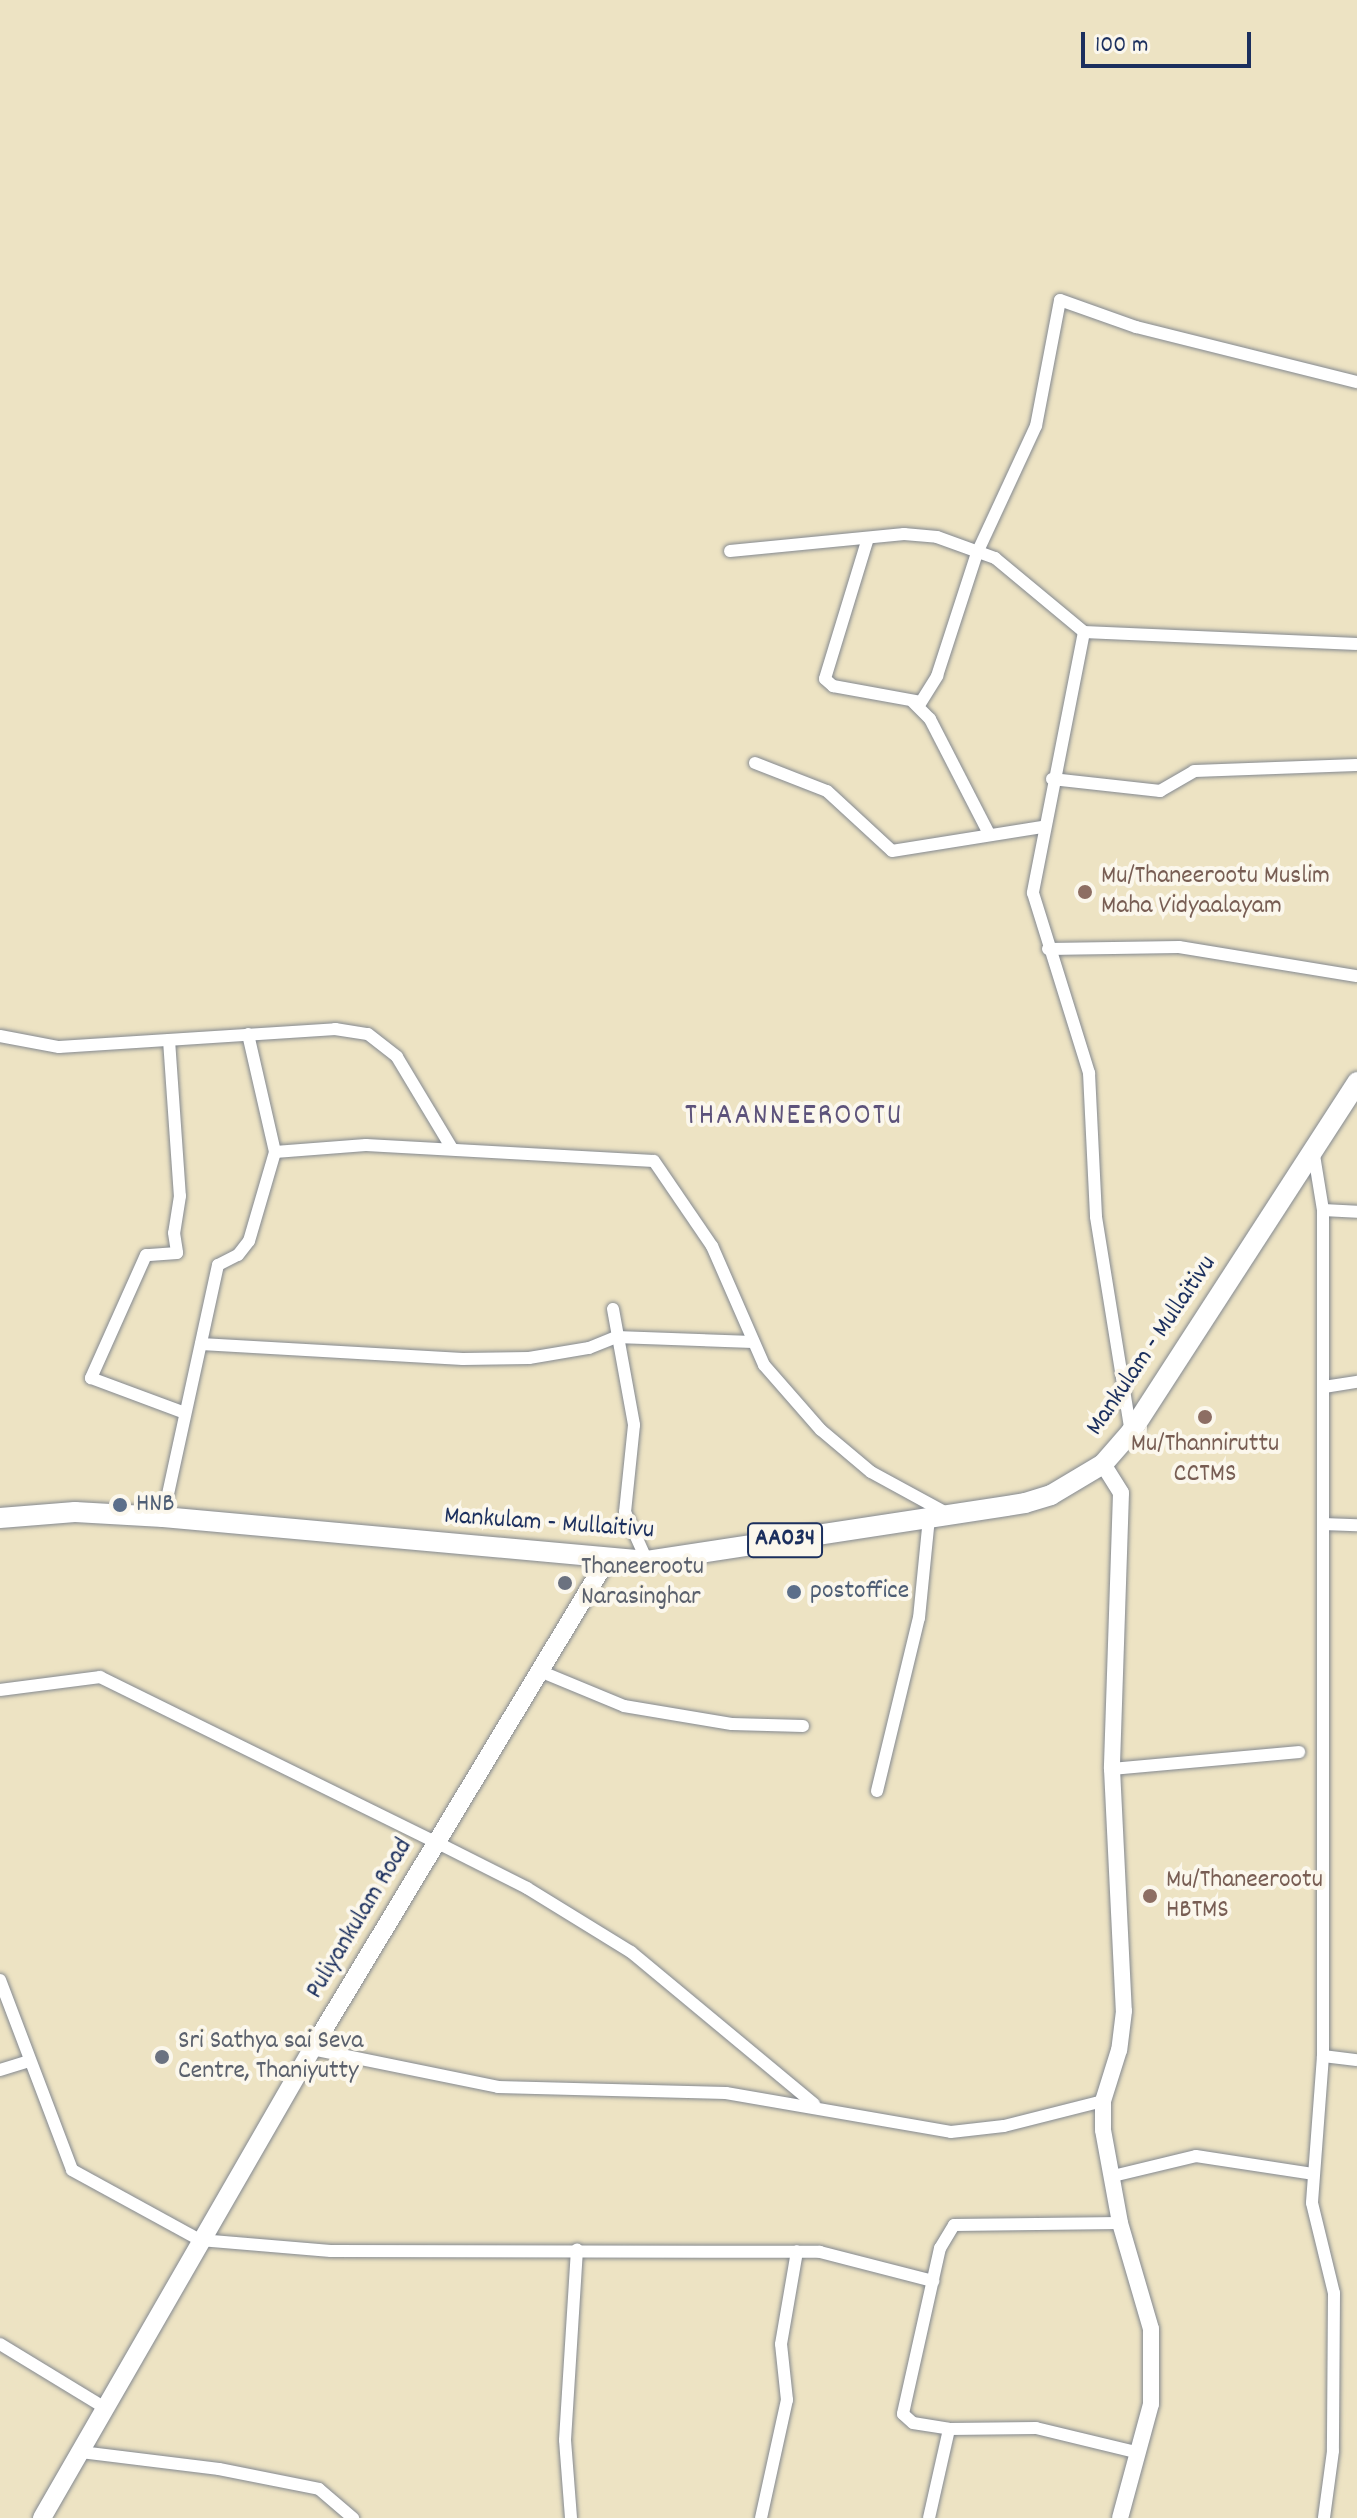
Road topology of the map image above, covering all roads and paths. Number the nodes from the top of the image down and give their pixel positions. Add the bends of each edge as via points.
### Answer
1 (1357, 382) edge
2 (868, 538) junction
3 (730, 551) dead end
4 (977, 553) junction
5 (1084, 632) junction
6 (1357, 644) edge
7 (913, 702) junction
8 (755, 763) dead end
9 (1357, 765) edge
10 (1052, 779) junction
11 (1042, 827) junction
12 (989, 834) junction
13 (1048, 949) junction
14 (1357, 976) edge
15 (248, 1034) junction
16 (0, 1036) edge
17 (169, 1040) junction
18 (1357, 1082) edge
19 (451, 1147) junction
20 (1313, 1149) junction
21 (275, 1152) junction
22 (1323, 1210) junction
23 (1357, 1212) edge
24 (613, 1309) dead end
25 (616, 1337) junction
26 (753, 1342) junction
27 (201, 1344) junction
28 (1357, 1382) edge
29 (1324, 1387) junction
30 (185, 1413) junction
31 (1131, 1432) junction
32 (1103, 1464) junction
33 (950, 1515) junction
34 (163, 1517) junction
35 (0, 1518) edge
36 (929, 1518) junction
37 (1323, 1524) junction
38 (1357, 1525) edge
39 (608, 1558) junction
40 (647, 1561) junction
41 (542, 1672) junction
42 (0, 1690) edge
43 (803, 1726) dead end
44 (1299, 1752) dead end
45 (1112, 1769) junction
46 (877, 1791) dead end
47 (436, 1842) junction
48 (0, 1980) edge
49 (312, 2049) junction
50 (1323, 2056) junction
51 (1357, 2060) edge
52 (27, 2062) junction
53 (0, 2070) edge
54 (1103, 2101) junction
55 (814, 2104) junction
56 (1313, 2174) junction
57 (1113, 2176) junction
58 (1120, 2223) junction
59 (200, 2240) junction
60 (577, 2249) junction
61 (797, 2251) junction
62 (933, 2281) junction
63 (0, 2344) edge
64 (107, 2409) junction
65 (949, 2429) junction
66 (81, 2452) junction
67 (1139, 2453) junction
68 (42, 2518) edge
69 (353, 2518) edge
70 (571, 2518) edge
71 (761, 2518) edge
72 (929, 2518) edge
73 (1120, 2518) edge
74 (1324, 2518) edge

1 - 4 street via 1136,327 1060,300 1036,426
2 - 3 street
2 - 4 street via 937,537
2 - 7 street via 825,679 833,686
4 - 5 street via 995,558 1035,587
4 - 7 street via 937,676 928,696
5 - 6 street
5 - 10 street
7 - 12 street via 930,719
8 - 12 street via 827,791 892,851
9 - 10 street via 1194,771 1160,791
10 - 11 street
11 - 12 street
11 - 13 street via 1033,893
13 - 14 street via 1179,947
13 - 31 street via 1089,1073 1096,1217
15 - 17 street
15 - 19 street via 335,1029 386,1043
15 - 21 street
16 - 17 street via 59,1047
17 - 30 street via 180,1196 174,1233 177,1253 146,1255 91,1378
18 - 20 highway, Mankulam - Mullaitivu / AA034
19 - 21 street via 366,1145
19 - 26 street via 654,1161 712,1246
20 - 22 street
20 - 31 highway, Mankulam - Mullaitivu / AA034
21 - 27 street via 249,1241 238,1255 218,1265
22 - 23 street
22 - 29 street
24 - 25 street
25 - 26 street
25 - 27 street via 589,1348 529,1358 477,1359
25 - 40 street via 634,1425 625,1512
26 - 33 street via 764,1365 821,1430 871,1472
27 - 30 street
28 - 29 street
29 - 37 street
30 - 34 street
31 - 32 highway, Mankulam - Mullaitivu / AA034
32 - 33 highway, Mankulam - Mullaitivu / AA034 via 1051,1495
32 - 45 street via 1121,1493
33 - 36 highway, Mankulam - Mullaitivu / AA034
34 - 35 highway, Mankulam - Mullaitivu / AA034 via 75,1512
34 - 39 highway, Mankulam - Mullaitivu / AA034
36 - 40 highway, Mankulam - Mullaitivu / AA034
36 - 46 street via 919,1618
37 - 38 street
37 - 50 street
39 - 40 highway, Mankulam - Mullaitivu / AA034
39 - 41 main road, Puliyankulam Road
41 - 43 street via 624,1706 732,1724
41 - 47 main road, Puliyankulam Road
42 - 47 street via 100,1677
44 - 45 street
45 - 54 street via 1124,2011
47 - 49 main road, Puliyankulam Road
47 - 55 street via 527,1888 631,1952
48 - 52 street
49 - 55 street via 498,2087 726,2093
49 - 59 main road, Puliyankulam Road
50 - 51 street
50 - 56 street
52 - 53 street
52 - 59 street via 72,2170
54 - 55 street via 1004,2126 951,2132
54 - 57 street
56 - 57 street via 1196,2156
56 - 74 street via 1312,2203 1334,2293 1333,2451
57 - 58 street
58 - 62 street via 954,2225 940,2248
58 - 67 street via 1151,2329 1151,2404
59 - 60 street via 331,2251
59 - 64 main road, Puliyankulam Road
60 - 61 street
60 - 70 street via 565,2440
61 - 62 street
61 - 71 street via 781,2344 787,2400
62 - 65 street via 903,2414 913,2423
63 - 64 street
64 - 66 main road, Puliyankulam Road
65 - 67 street via 1036,2428
65 - 72 street
66 - 68 main road, Puliyankulam Road
66 - 69 street via 219,2469 319,2489
67 - 73 street

